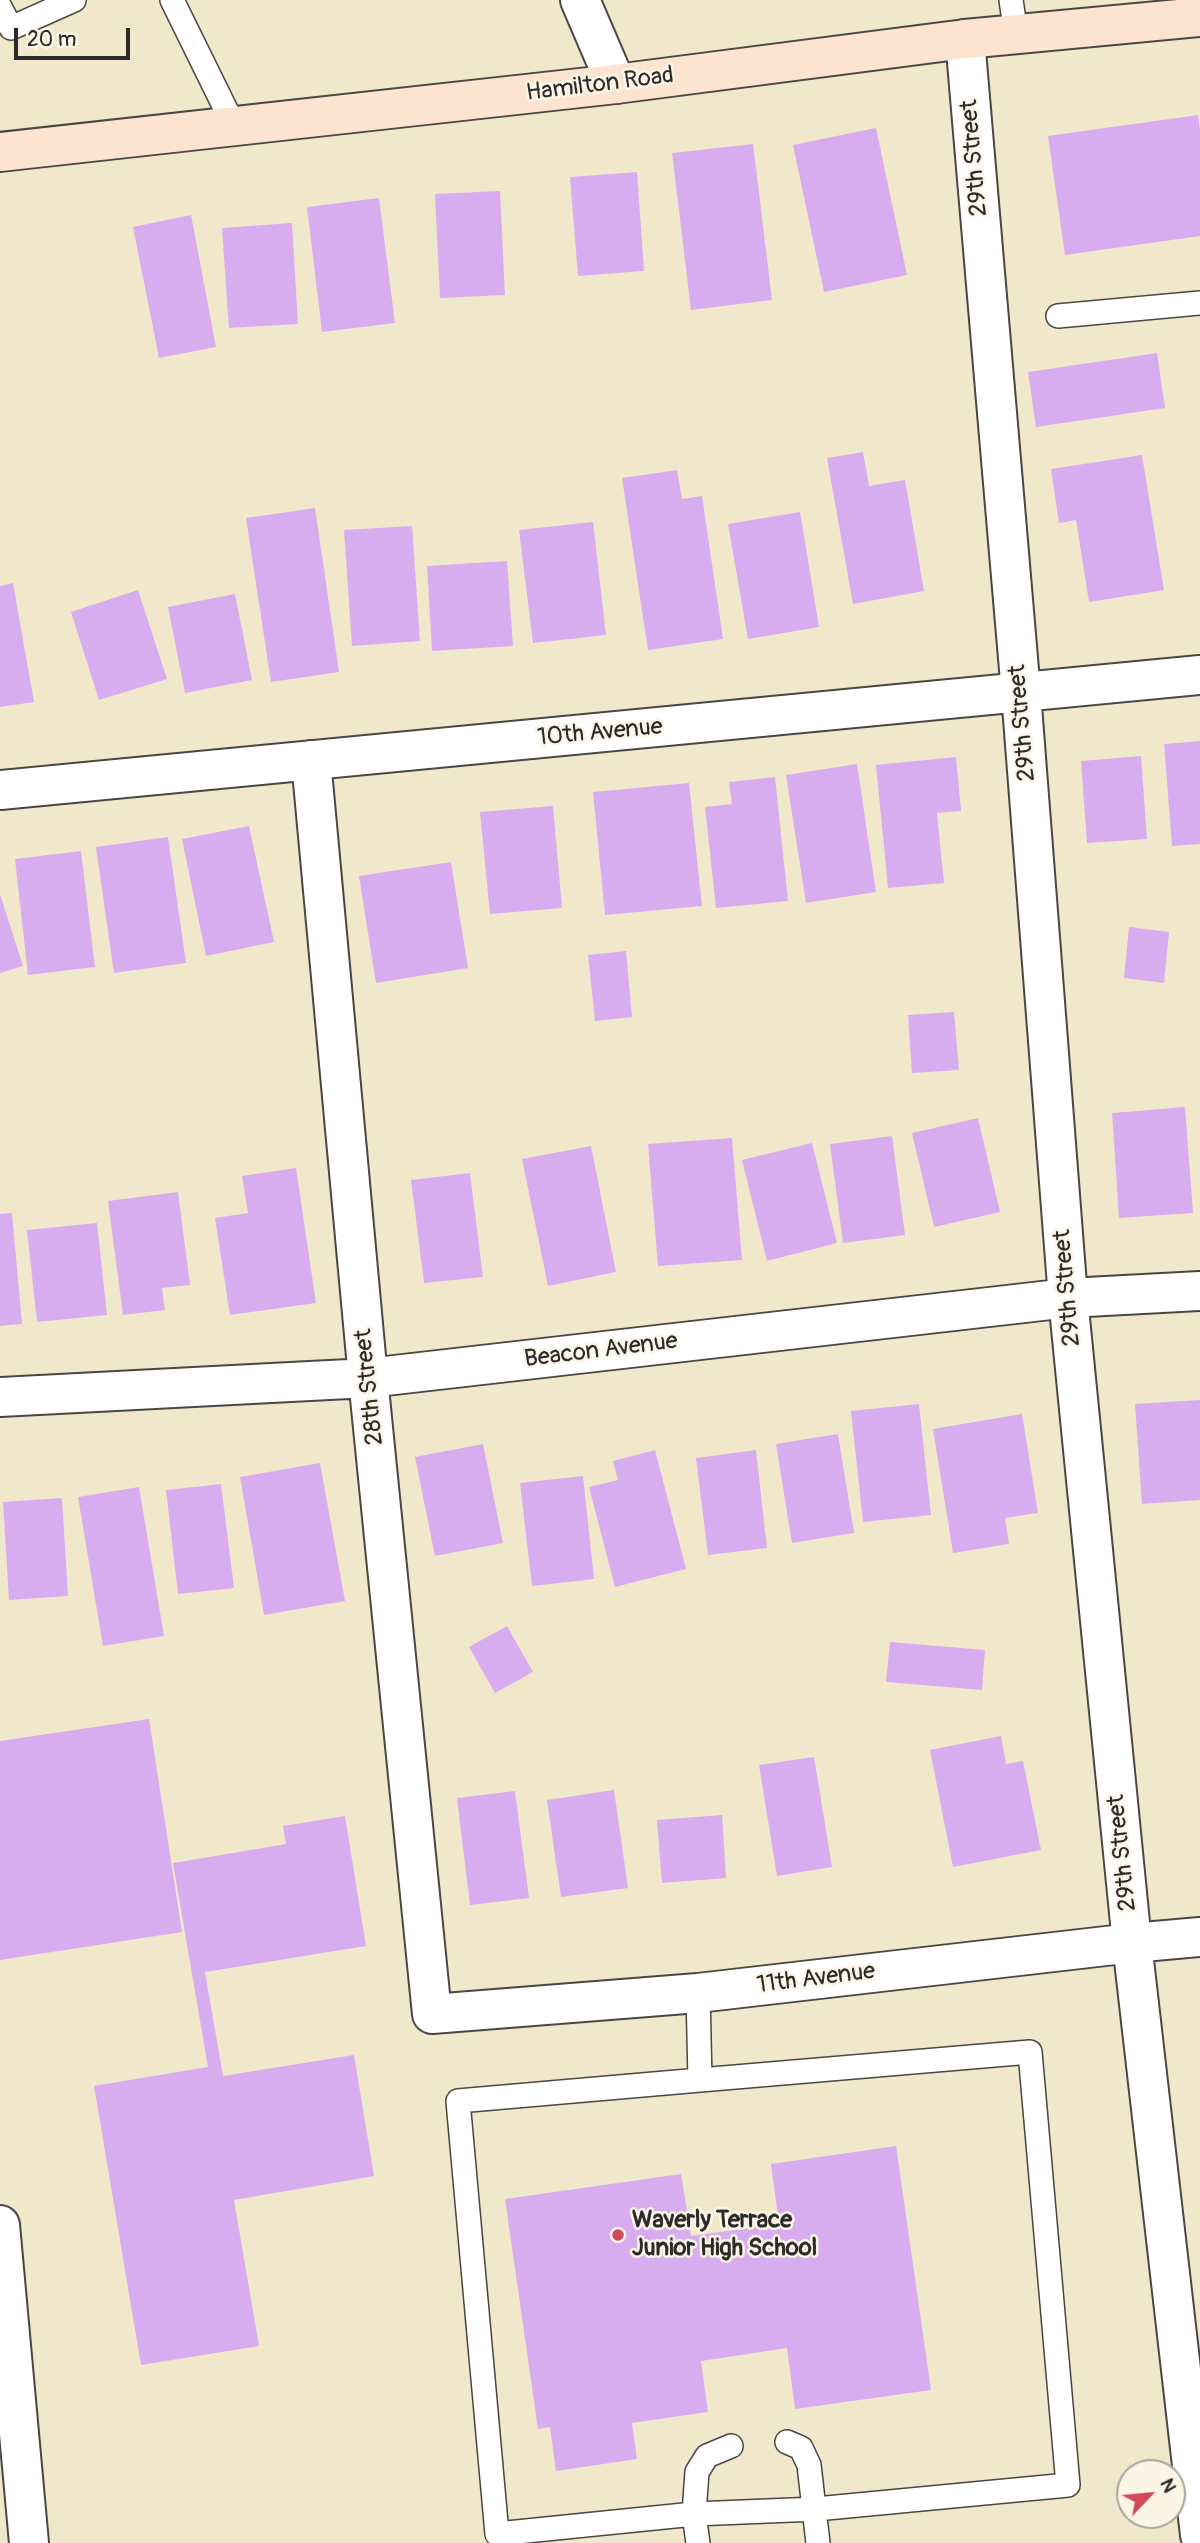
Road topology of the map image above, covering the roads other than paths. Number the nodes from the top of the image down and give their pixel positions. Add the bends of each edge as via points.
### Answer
1 (74, 0) edge
2 (172, 0) edge
3 (580, 0) edge
4 (0, 7) edge
5 (1014, 17) edge
6 (1200, 18) edge
7 (965, 39) junction
8 (616, 84) junction
9 (234, 126) junction
10 (0, 152) edge
11 (1200, 303) edge
12 (1058, 316) dead end
13 (1200, 675) edge
14 (1021, 693) junction
15 (311, 760) junction
16 (0, 790) edge
17 (1200, 1291) edge
18 (1068, 1298) junction
19 (368, 1378) junction
20 (0, 1397) edge
21 (1200, 1937) edge
22 (1132, 1943) junction
23 (698, 1993) junction
24 (432, 2014) joint
25 (700, 2080) junction
26 (0, 2225) edge
27 (787, 2442) dead end
28 (732, 2446) dead end
29 (816, 2509) junction
30 (695, 2514) junction
31 (1200, 2535) edge
32 (29, 2543) edge
33 (698, 2543) edge
34 (818, 2543) edge

1 - 4 lane via 11,28
2 - 9 lane
3 - 8 street
5 - 6 street, Hamilton Road
5 - 7 street, Hamilton Road
7 - 8 street, Hamilton Road
7 - 14 street, 29th Street
8 - 9 street, Hamilton Road
9 - 10 street, Hamilton Road
11 - 12 lane
13 - 14 street, 10th Avenue
14 - 15 street, 10th Avenue
14 - 18 street, 29th Street
15 - 16 street, 10th Avenue
15 - 19 street, 28th Street
17 - 18 street, Beacon Avenue
18 - 19 street, Beacon Avenue
18 - 22 street, 29th Street
19 - 20 street, Beacon Avenue
19 - 24 street, 28th Street
21 - 22 street, 11th Avenue
22 - 23 street, 11th Avenue
22 - 31 street, 29th Street
23 - 24 street, 11th Avenue
23 - 25 lane
25 - 29 lane via 1030,2052 1068,2485
25 - 30 lane via 458,2101 498,2534
26 - 32 street
27 - 29 lane via 801,2448 809,2465
28 - 30 lane via 707,2456 697,2472
29 - 30 lane
29 - 34 lane
30 - 33 lane

